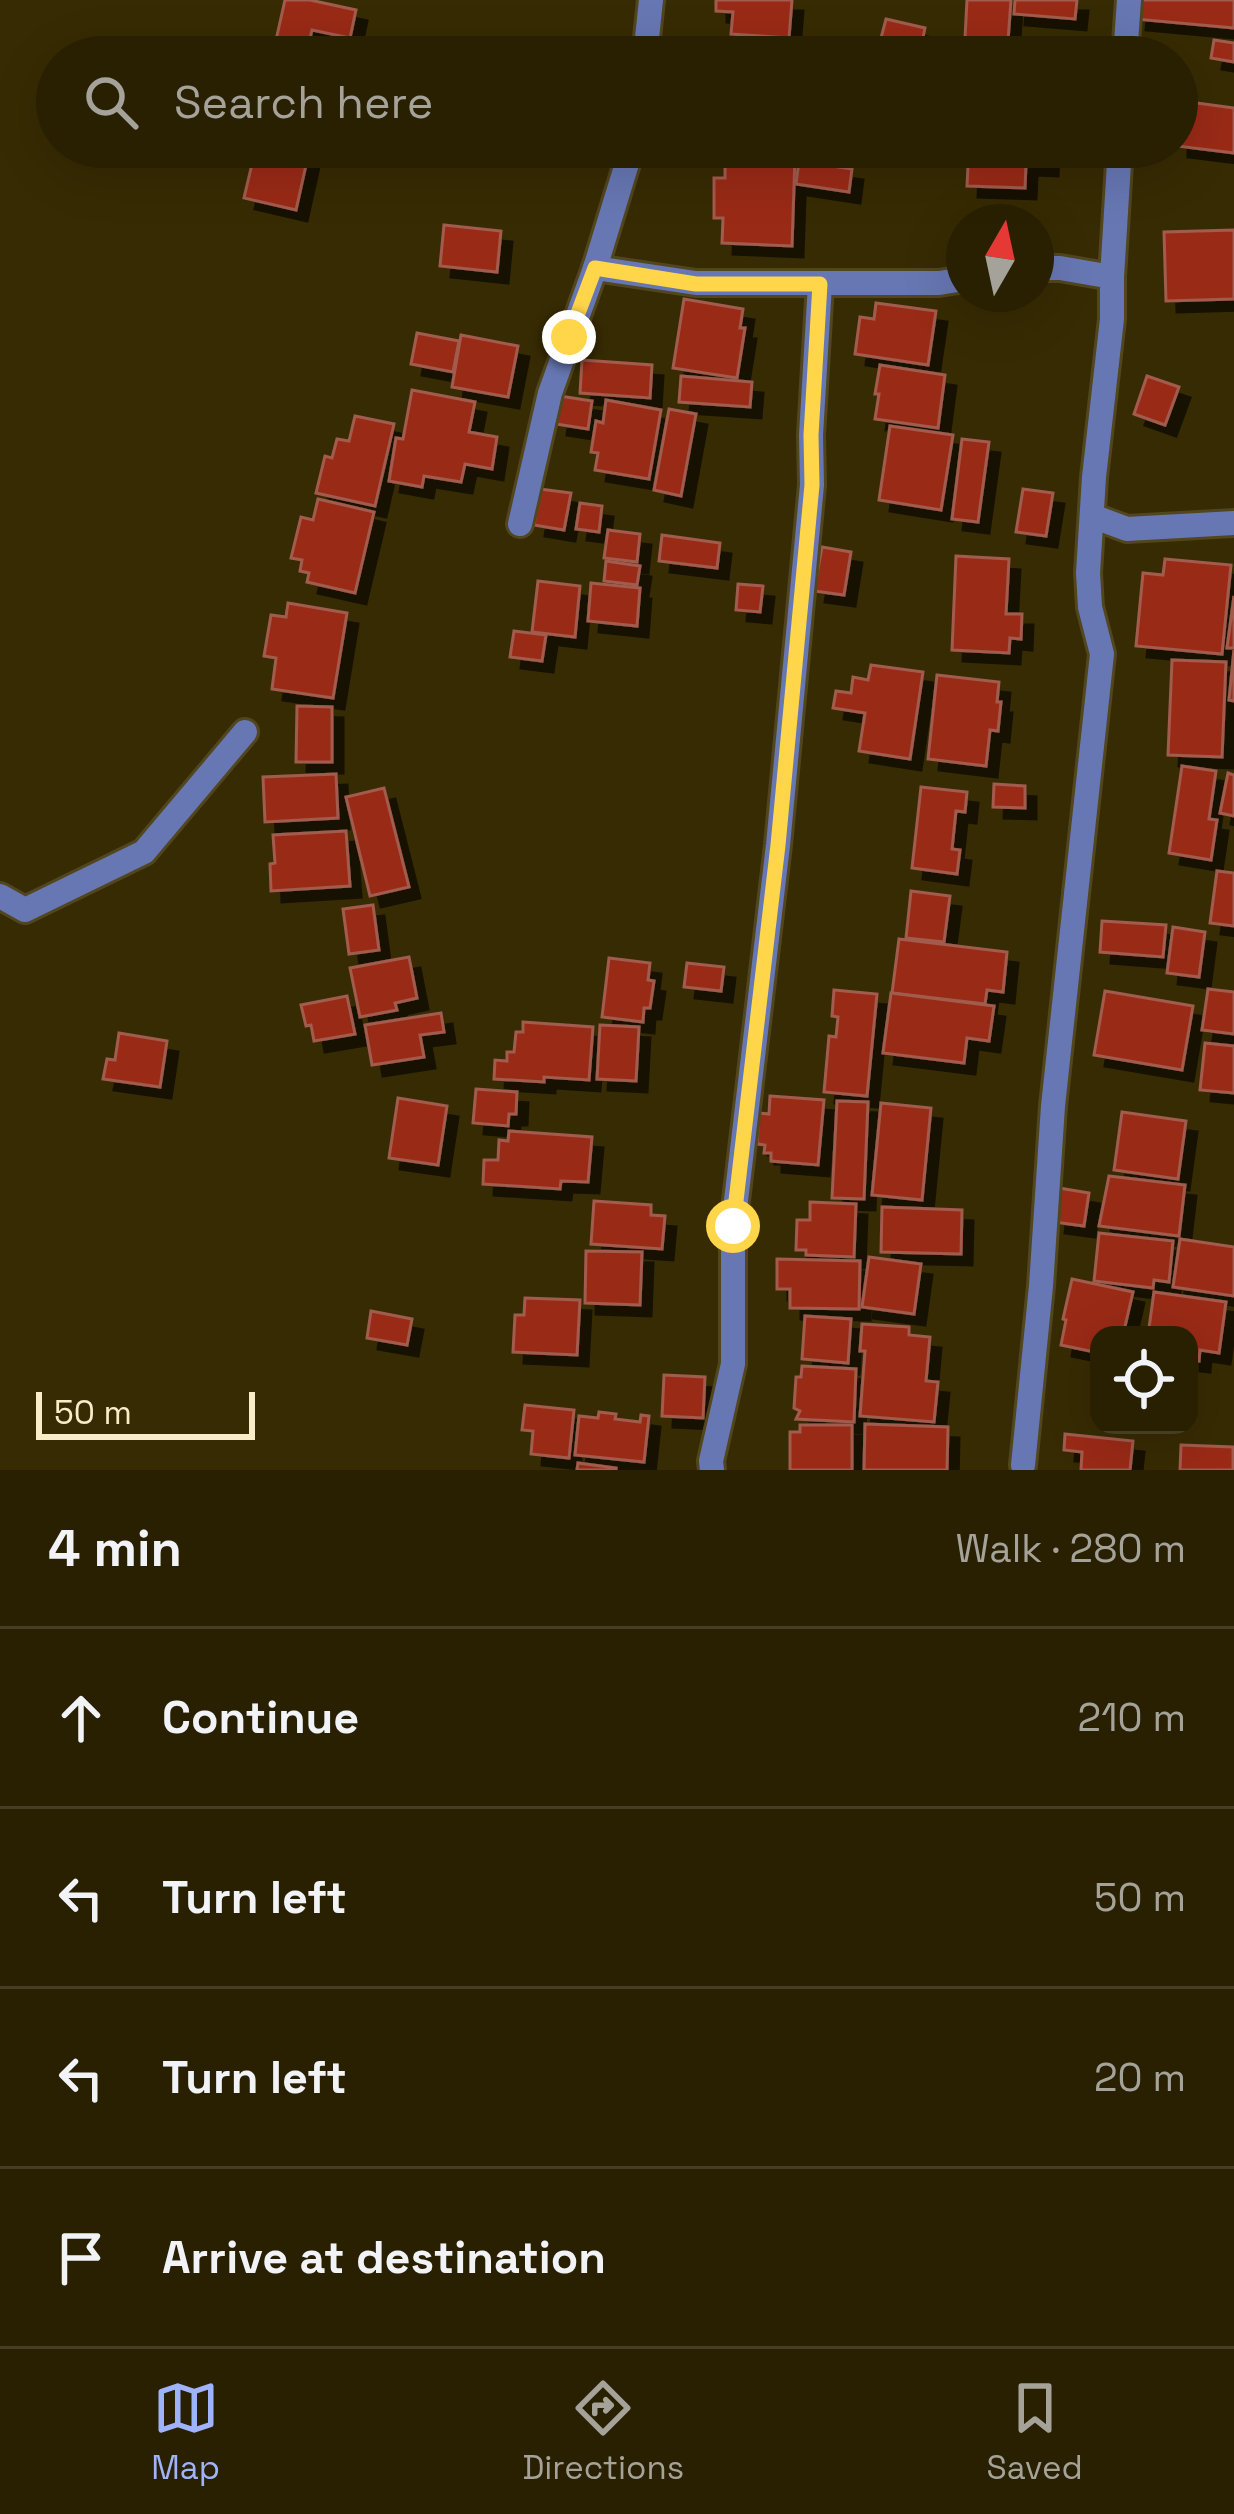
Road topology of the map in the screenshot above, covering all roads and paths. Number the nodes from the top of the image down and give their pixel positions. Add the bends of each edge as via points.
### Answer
1 (651, 0) edge
2 (1129, 0) edge
3 (647, 36) edge
4 (1126, 36) edge
5 (626, 168) edge
6 (1119, 168) edge
7 (595, 268) junction
8 (1054, 268) edge
9 (1112, 278) junction
10 (946, 283) edge
11 (820, 284) junction
12 (1092, 516) junction
13 (1234, 523) edge
14 (520, 524) dead end
15 (244, 732) dead end
16 (0, 896) edge
17 (1023, 1465) dead end
18 (712, 1470) edge

1 - 3 street
2 - 4 street
5 - 7 street
6 - 9 street
7 - 11 street via 696,284
7 - 14 street via 550,393
8 - 9 street
9 - 12 street
10 - 11 street
11 - 18 street via 812,485 733,1226 733,1364
12 - 13 street via 1127,529
12 - 17 street via 1090,607 1102,653
15 - 16 street via 144,852 25,910

